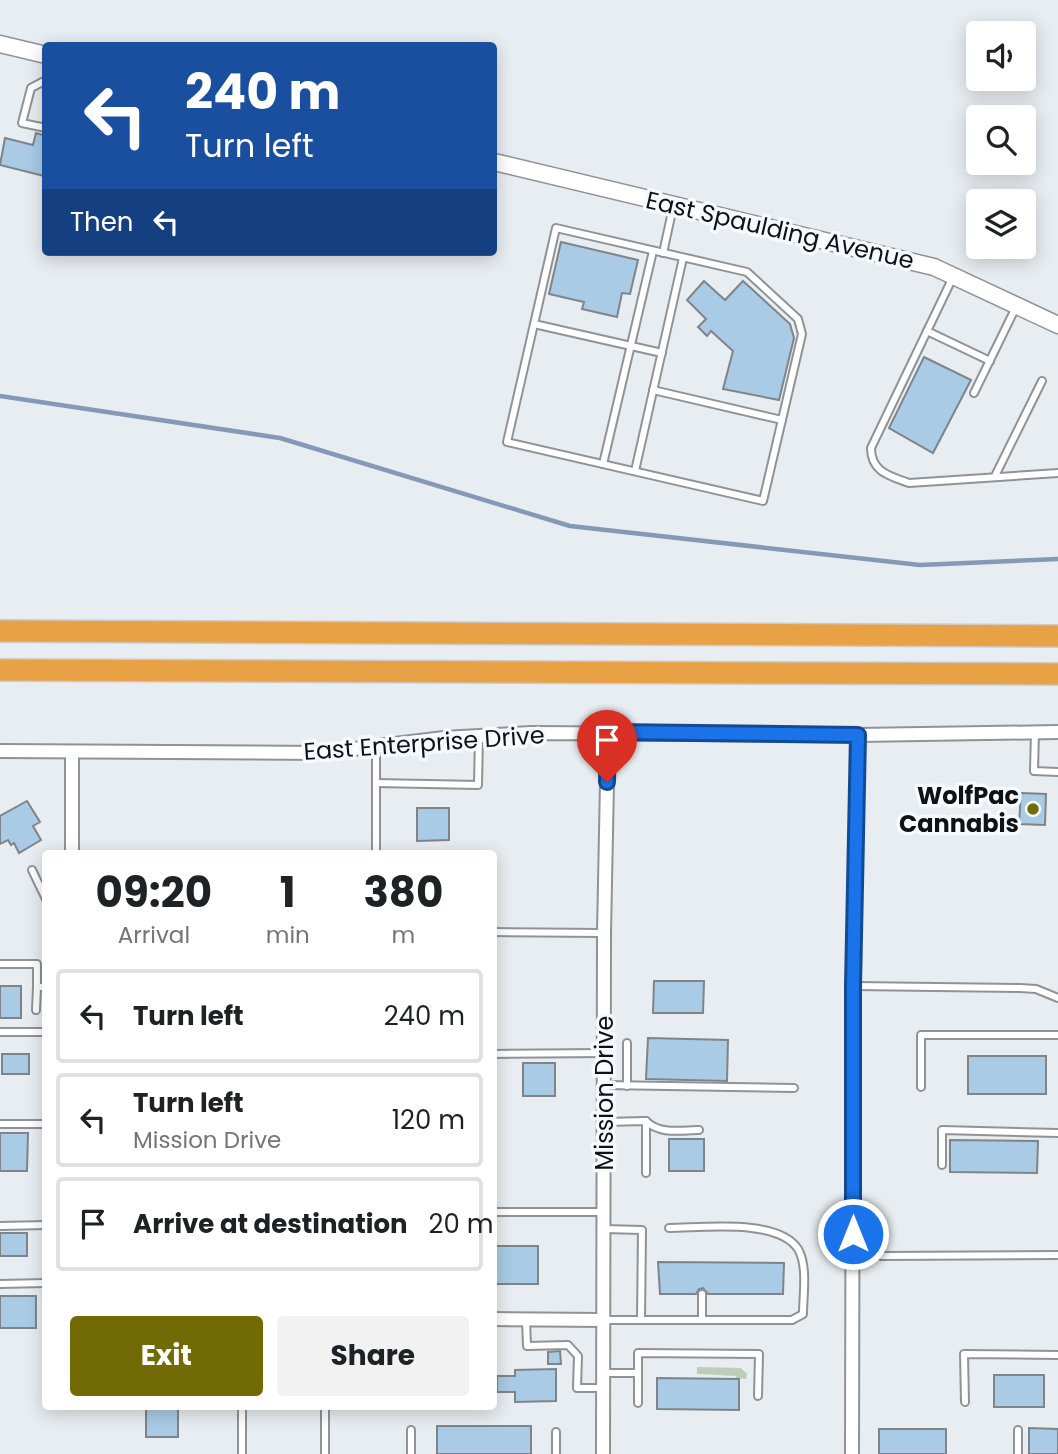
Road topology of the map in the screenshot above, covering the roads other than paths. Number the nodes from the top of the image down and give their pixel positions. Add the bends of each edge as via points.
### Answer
1 (0, 44) edge
2 (42, 54) edge
3 (42, 82) edge
4 (42, 127) edge
5 (497, 163) edge
6 (674, 205) junction
7 (653, 251) junction
8 (663, 253) junction
9 (683, 258) junction
10 (954, 275) junction
11 (1017, 306) junction
12 (534, 324) junction
13 (1058, 325) edge
14 (927, 331) junction
15 (631, 346) junction
16 (662, 354) junction
17 (990, 361) junction
18 (1042, 381) dead end
19 (653, 390) junction
20 (974, 393) dead end
21 (782, 420) junction
22 (603, 464) junction
23 (635, 471) junction
24 (1058, 473) edge
25 (995, 477) junction
26 (0, 631) edge
27 (1058, 636) edge
28 (0, 671) edge
29 (1058, 674) edge
30 (608, 732) junction
31 (1035, 732) junction
32 (1058, 732) edge
33 (858, 735) junction
34 (480, 736) junction
35 (376, 747) junction
36 (0, 751) edge
37 (72, 752) junction
38 (1058, 772) edge
39 (376, 783) junction
40 (72, 850) edge
41 (376, 850) edge
42 (32, 870) dead end
43 (42, 891) edge
44 (497, 932) edge
45 (604, 933) junction
46 (0, 964) edge
47 (853, 986) junction
48 (37, 987) junction
49 (42, 987) edge
50 (1058, 998) edge
51 (36, 1010) dead end
52 (0, 1032) edge
53 (42, 1032) edge
54 (1058, 1035) edge
55 (627, 1043) dead end
56 (604, 1053) junction
57 (497, 1054) edge
58 (604, 1085) junction
59 (627, 1086) junction
60 (794, 1087) dead end
61 (921, 1087) dead end
62 (646, 1121) junction
63 (604, 1122) junction
64 (42, 1124) edge
65 (0, 1125) edge
66 (699, 1130) dead end
67 (1058, 1133) edge
68 (942, 1165) dead end
69 (646, 1173) dead end
70 (497, 1212) edge
71 (604, 1212) junction
72 (42, 1225) edge
73 (0, 1226) edge
74 (669, 1228) dead end
75 (604, 1229) junction
76 (1058, 1255) edge
77 (881, 1256) dead end
78 (42, 1283) edge
79 (0, 1284) edge
80 (702, 1294) dead end
81 (497, 1319) edge
82 (526, 1320) junction
83 (603, 1320) junction
84 (641, 1320) junction
85 (702, 1320) junction
86 (1058, 1355) edge
87 (603, 1373) junction
88 (638, 1373) junction
89 (603, 1388) junction
90 (758, 1396) dead end
91 (965, 1402) dead end
92 (638, 1404) dead end
93 (242, 1410) edge
94 (325, 1410) edge
95 (411, 1430) dead end
96 (1018, 1430) dead end
97 (556, 1432) dead end
98 (242, 1454) edge
99 (325, 1454) edge
100 (411, 1454) edge
101 (556, 1454) edge
102 (603, 1454) edge
103 (852, 1454) edge
104 (1018, 1454) edge

1 - 2 street
3 - 4 lane via 31,88 22,122
5 - 6 street, East Spaulding Avenue
6 - 8 lane
6 - 10 street, East Spaulding Avenue
7 - 8 lane
7 - 12 lane via 556,228
7 - 15 lane
8 - 9 lane
9 - 16 lane
9 - 21 lane via 747,272 798,319 802,334
10 - 11 street, East Spaulding Avenue
10 - 14 lane
11 - 13 street, East Spaulding Avenue
11 - 17 lane
12 - 15 lane
12 - 22 lane via 507,442
14 - 17 lane
14 - 25 lane via 871,448 871,458 886,474 909,482
15 - 16 lane
15 - 22 lane
16 - 19 lane
17 - 20 lane
18 - 25 lane
19 - 21 lane
19 - 23 lane
21 - 23 lane via 763,501
22 - 23 lane
24 - 25 lane
26 - 27 highway
28 - 29 highway
30 - 33 street, East Enterprise Drive
30 - 34 street, East Enterprise Drive
30 - 45 street, Mission Drive
31 - 32 street, East Enterprise Drive
31 - 33 street, East Enterprise Drive
31 - 38 lane via 1034,771
33 - 47 street
34 - 35 street, East Enterprise Drive
34 - 39 lane via 478,785
35 - 37 street, East Enterprise Drive via 321,753
35 - 39 lane
36 - 37 street, East Enterprise Drive
37 - 40 street
39 - 41 lane
42 - 43 lane
44 - 45 lane
45 - 56 street, Mission Drive
46 - 48 lane via 37,964
47 - 50 lane via 1020,988
47 - 103 street
48 - 49 lane
48 - 51 lane
52 - 53 lane
54 - 61 lane via 921,1035
55 - 59 lane
56 - 57 lane
56 - 58 street, Mission Drive
58 - 59 lane
58 - 63 street, Mission Drive
59 - 60 lane
62 - 63 lane
62 - 66 lane via 657,1129
62 - 69 lane
63 - 71 street, Mission Drive
64 - 65 lane
67 - 68 lane via 942,1130
70 - 71 lane
71 - 75 street, Mission Drive
72 - 73 lane
74 - 85 lane via 772,1231 799,1250 803,1314 797,1318
75 - 83 street, Mission Drive
75 - 84 lane via 642,1230
76 - 77 lane
78 - 79 lane
80 - 85 lane
81 - 82 street
82 - 83 street
82 - 89 lane via 527,1346 568,1345 578,1356 577,1388
83 - 84 lane
83 - 87 street, Mission Drive
84 - 85 lane
86 - 91 lane via 964,1354
87 - 88 lane
87 - 89 street, Mission Drive
88 - 90 lane via 638,1353 759,1354
88 - 92 lane
89 - 102 street, Mission Drive
93 - 98 lane
94 - 99 lane
95 - 100 lane
96 - 104 lane
97 - 101 lane

